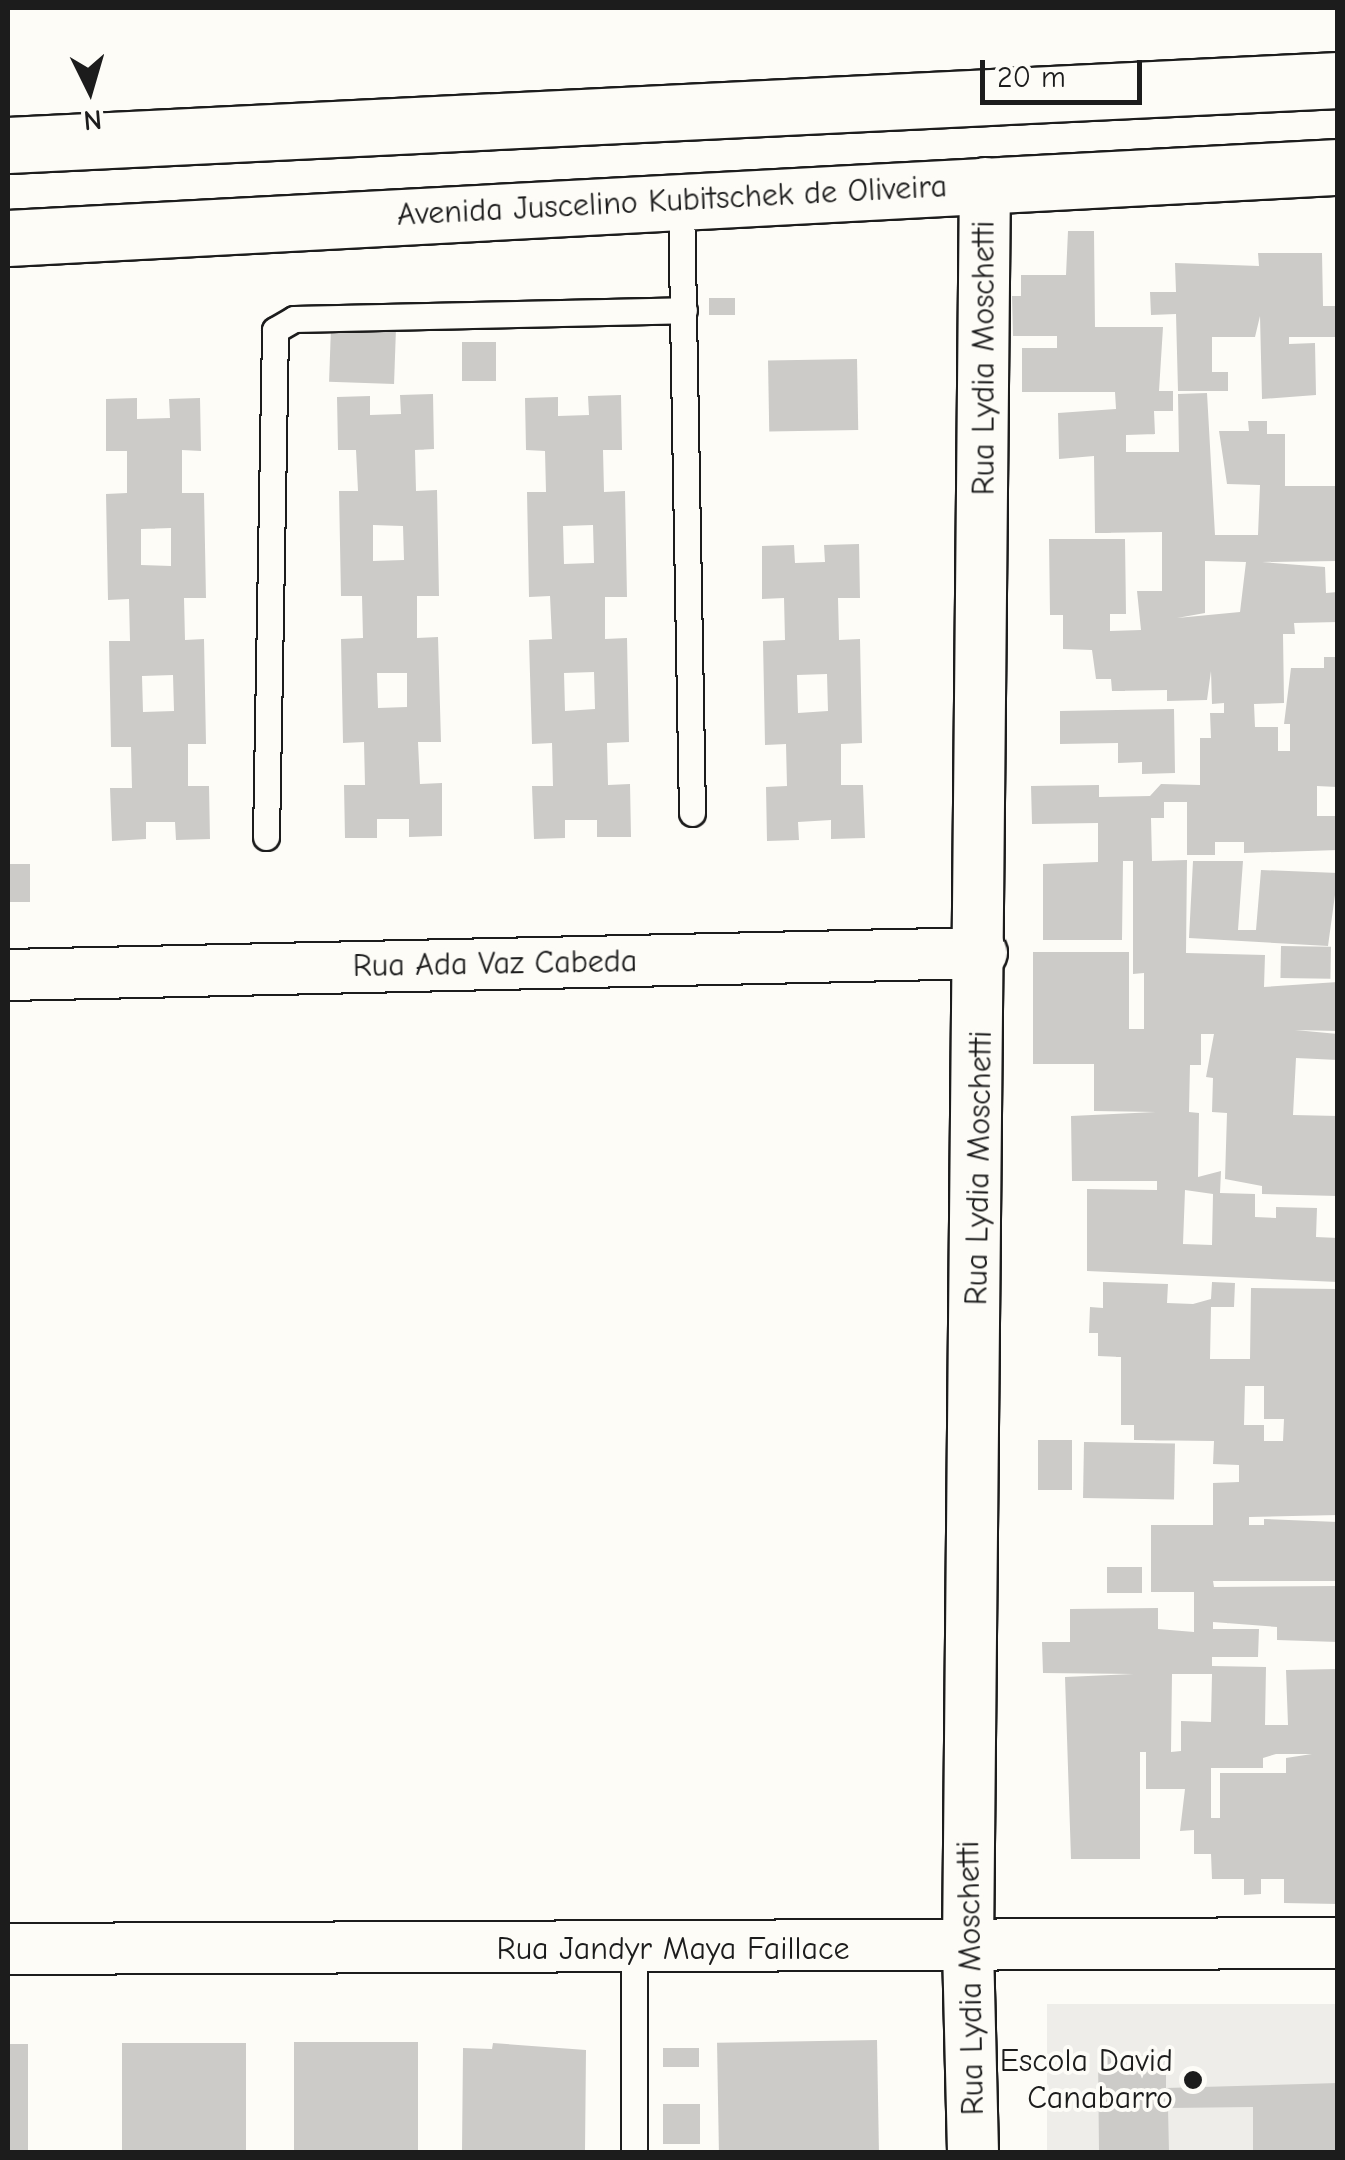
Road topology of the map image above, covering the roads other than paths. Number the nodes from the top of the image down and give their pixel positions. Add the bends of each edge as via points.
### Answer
1 (1338, 80) edge
2 (8, 145) edge
3 (1338, 166) edge
4 (985, 183) junction
5 (681, 201) junction
6 (8, 238) edge
7 (684, 310) junction
8 (692, 813) dead end
9 (266, 837) dead end
10 (982, 954) junction
11 (8, 974) edge
12 (1338, 1943) edge
13 (8, 1948) edge
14 (968, 1949) junction
15 (634, 1950) junction
16 (634, 2152) edge
17 (973, 2152) edge

1 - 2 main road
3 - 4 main road, Avenida Juscelino Kubitschek de Oliveira
4 - 5 main road, Avenida Juscelino Kubitschek de Oliveira
4 - 10 street, Rua Lydia Moschetti
5 - 6 main road, Avenida Juscelino Kubitschek de Oliveira
5 - 7 lane
7 - 8 lane
7 - 9 lane via 294,319 275,330
10 - 11 street, Rua Ada Vaz Cabeda
10 - 14 street, Rua Lydia Moschetti
12 - 14 street, Rua Jandyr Maya Faillace
13 - 15 street, Rua Jandyr Maya Faillace
14 - 15 street, Rua Jandyr Maya Faillace
14 - 17 street, Rua Lydia Moschetti
15 - 16 lane

